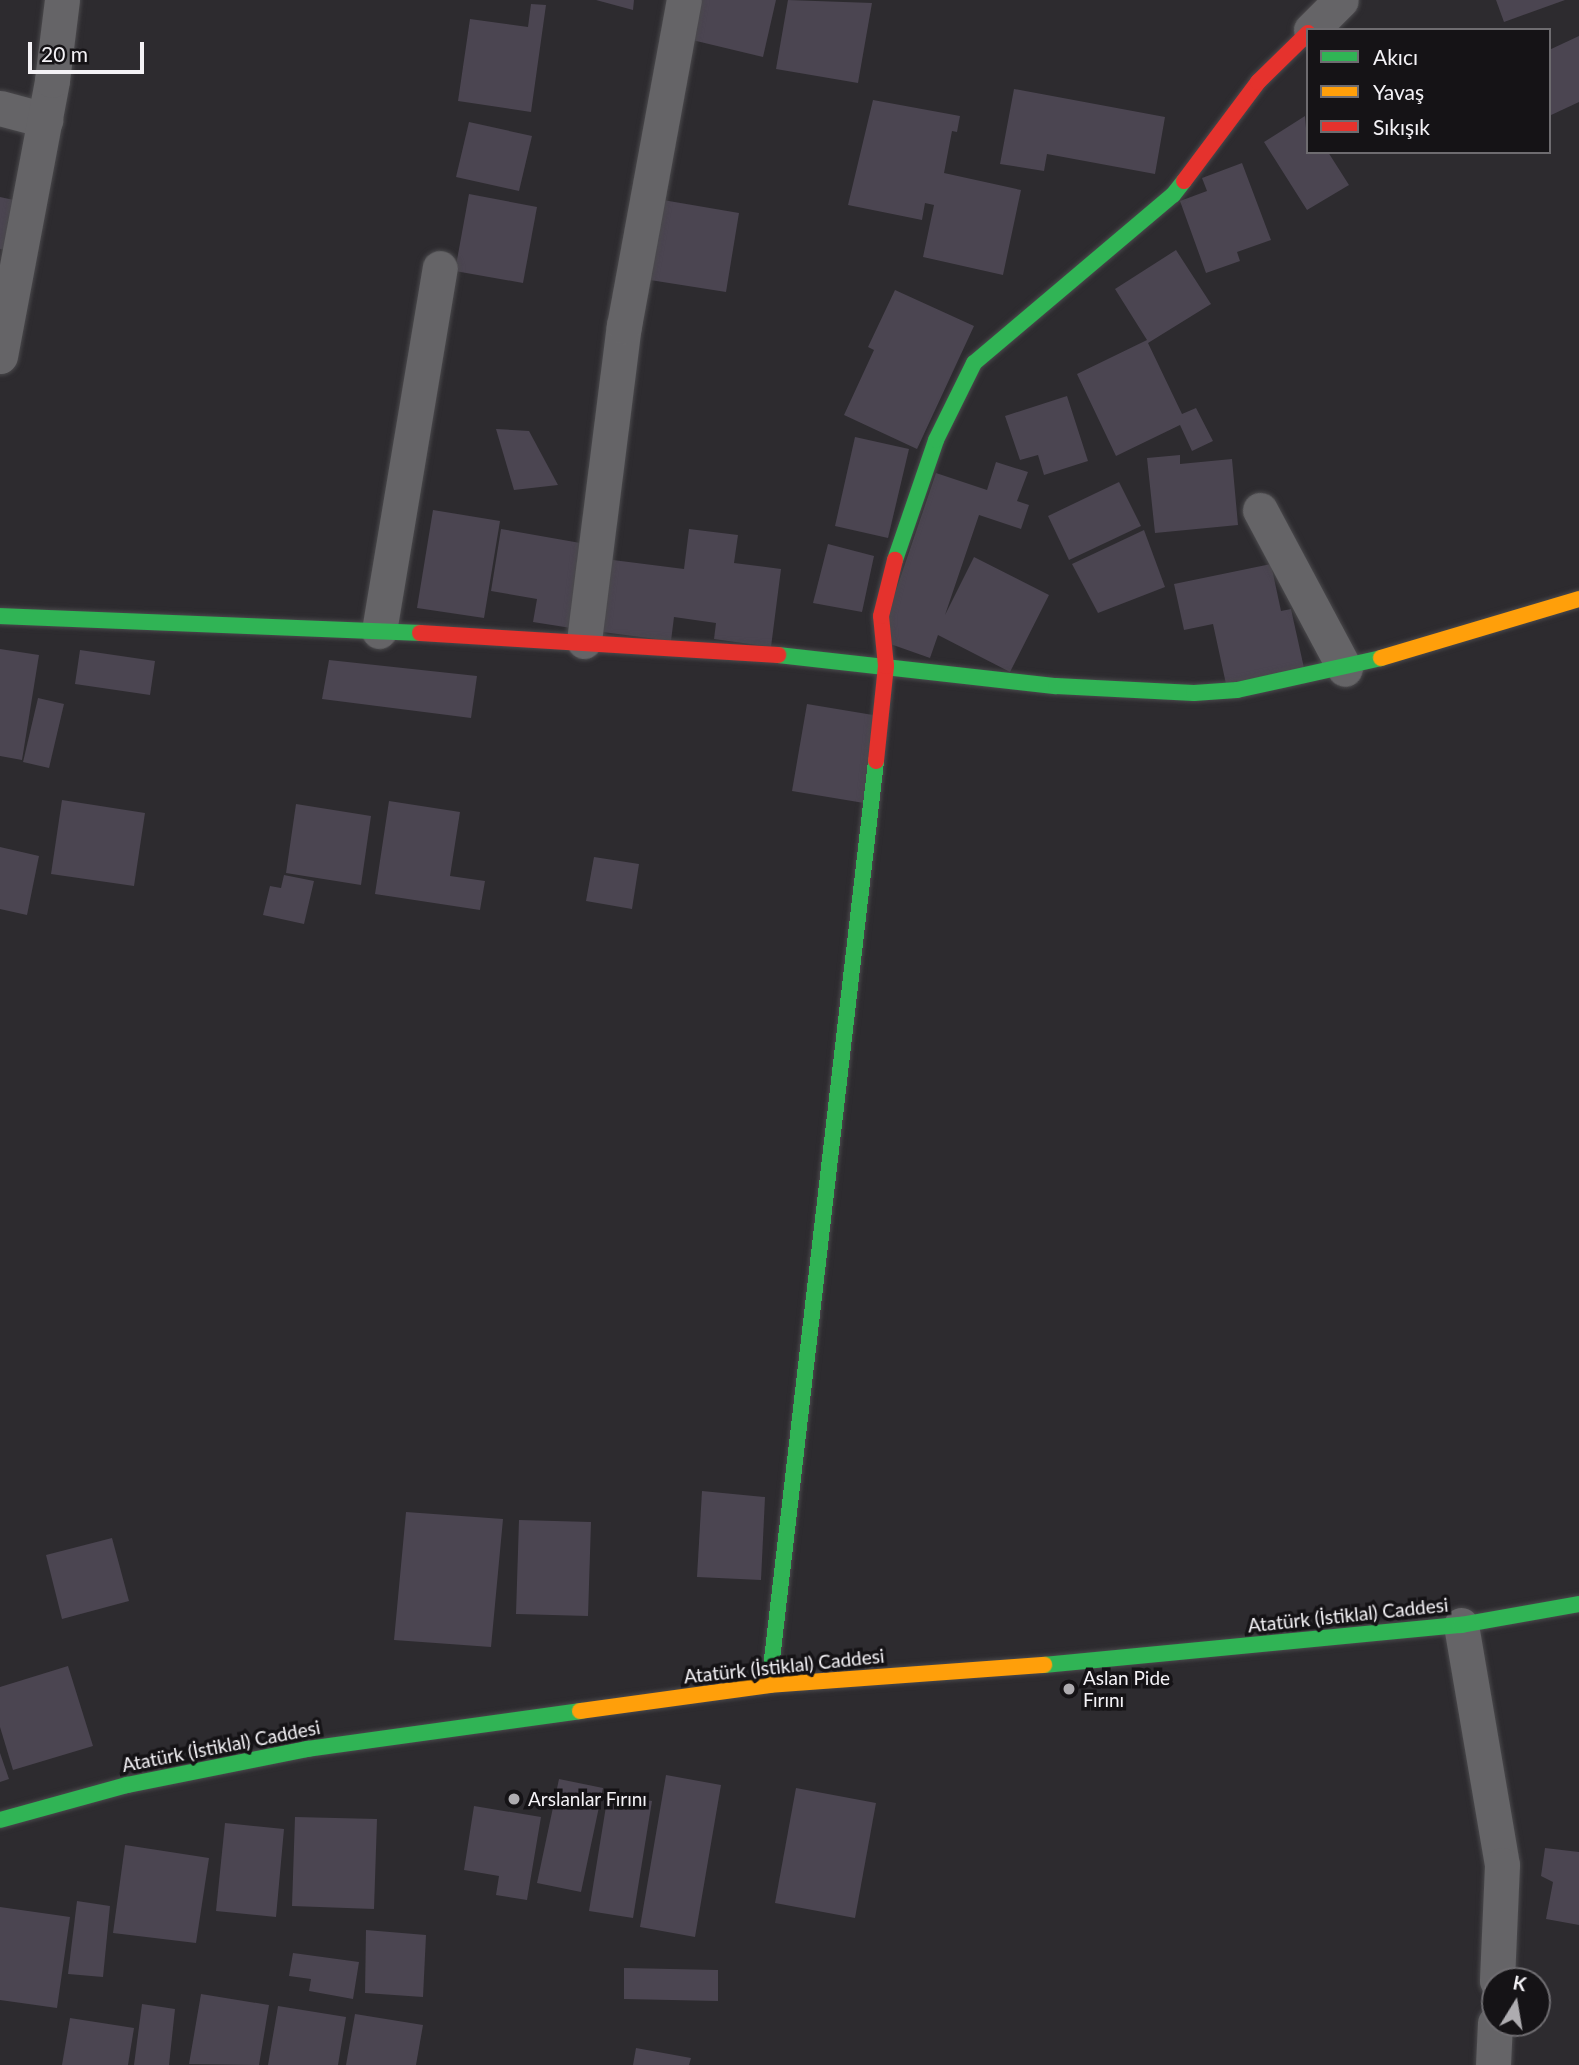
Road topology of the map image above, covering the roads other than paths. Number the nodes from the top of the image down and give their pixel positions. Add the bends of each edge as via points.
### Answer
1 (62, 0) edge
2 (684, 0) edge
3 (1341, 0) edge
4 (1314, 28) edge
5 (1306, 36) edge
6 (0, 108) edge
7 (45, 121) junction
8 (440, 268) dead end
9 (0, 356) edge
10 (1260, 510) dead end
11 (1579, 600) edge
12 (0, 616) edge
13 (379, 631) junction
14 (584, 641) junction
15 (886, 666) junction
16 (1345, 669) junction
17 (1579, 1604) edge
18 (1461, 1625) junction
19 (769, 1685) junction
20 (0, 1820) edge
21 (1498, 1967) edge
22 (1494, 2037) edge
23 (1493, 2065) edge

1 - 7 street
2 - 14 street via 624,326
3 - 4 street
5 - 15 street via 1258,82 1173,195 974,363 936,440 894,563 881,616
6 - 7 street
7 - 9 street
8 - 13 street
10 - 16 street
11 - 16 street
12 - 13 street
13 - 14 street
14 - 15 street via 727,649
15 - 16 street via 1056,686 1194,693 1237,691
15 - 19 street
17 - 18 street, Atatürk (İstiklal) Caddesi
18 - 19 street, Atatürk (İstiklal) Caddesi via 1089,1662
18 - 21 street via 1502,1865
19 - 20 street, Atatürk (İstiklal) Caddesi via 307,1749 127,1785
22 - 23 street

